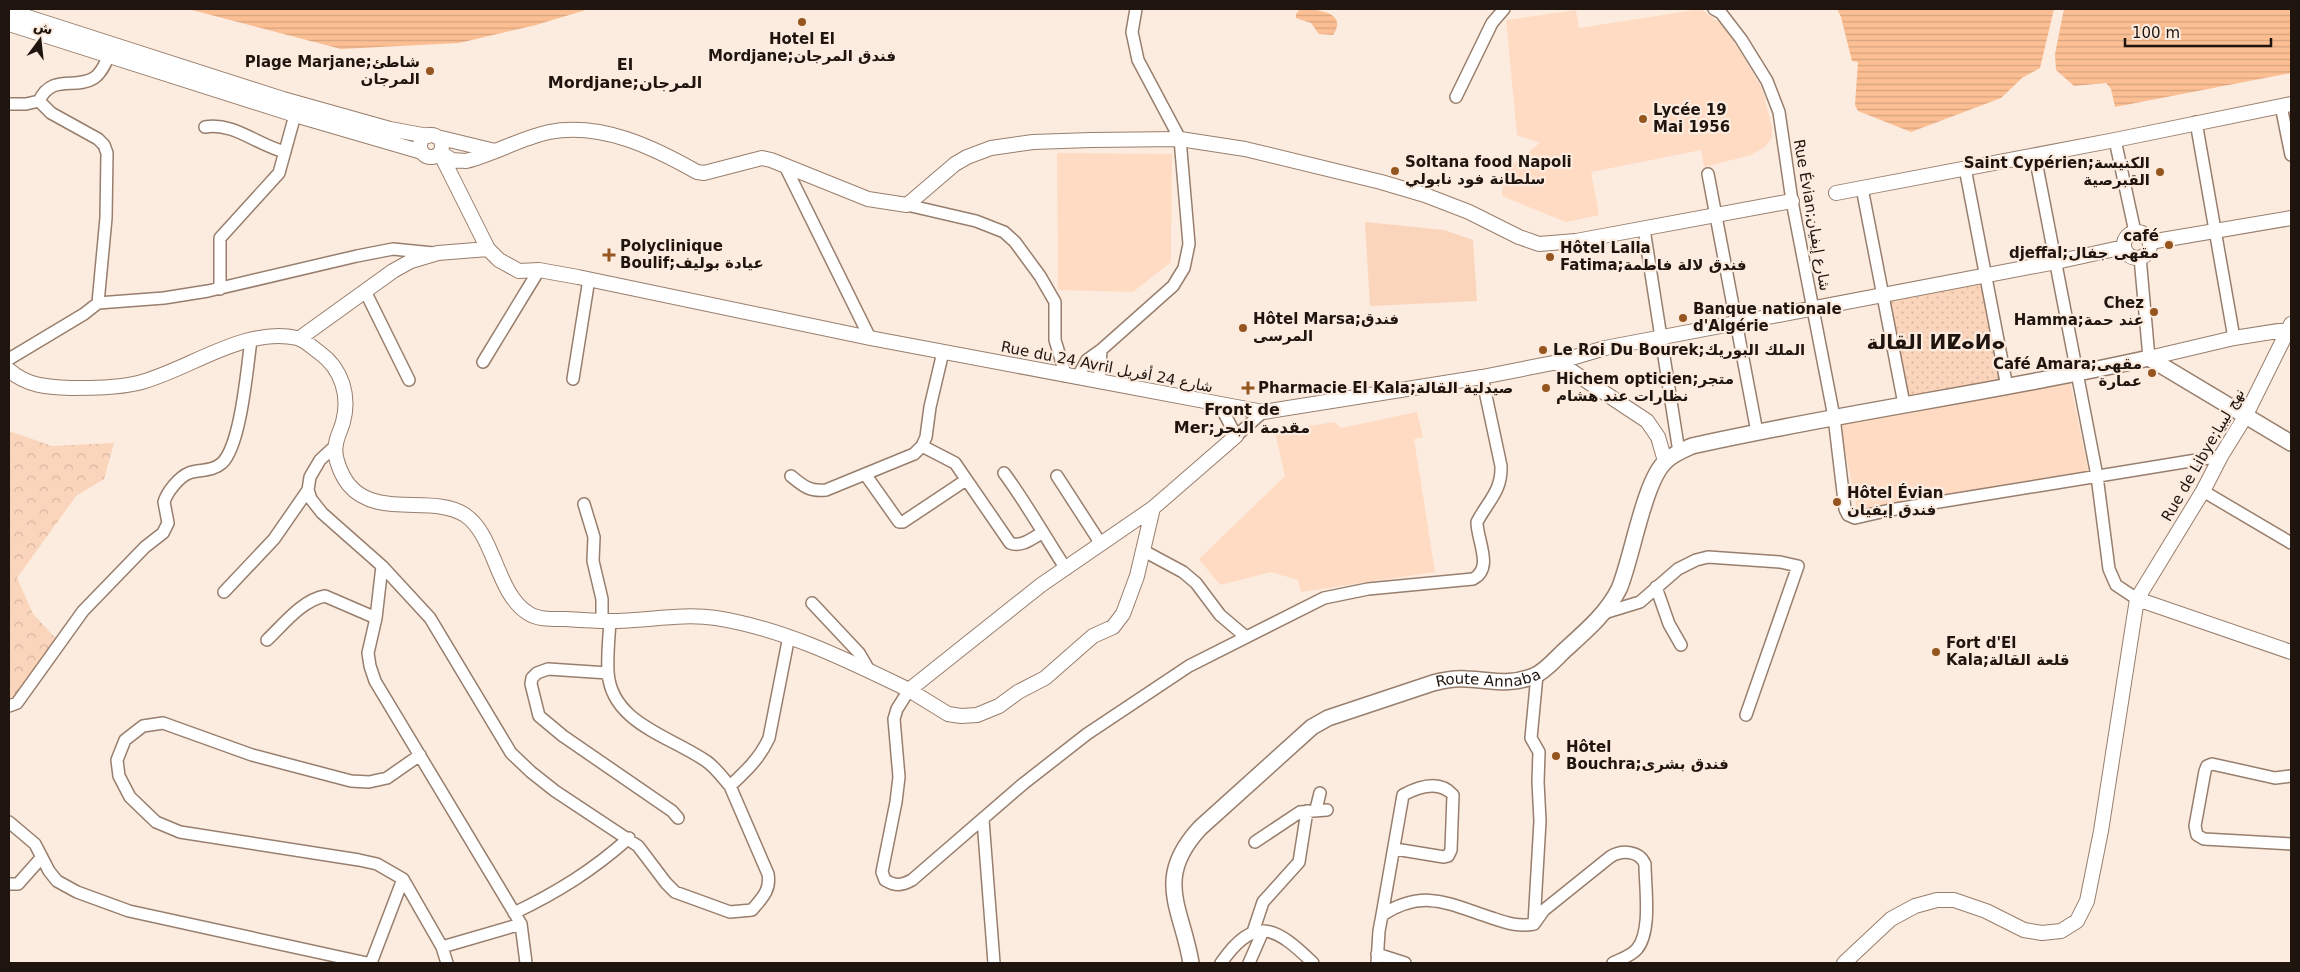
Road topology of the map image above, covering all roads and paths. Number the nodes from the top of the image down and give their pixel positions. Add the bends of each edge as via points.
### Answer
1 (1136, 9) edge
2 (1504, 9) edge
3 (1714, 9) edge
4 (9, 11) edge
5 (9, 24) edge
6 (109, 56) junction
7 (1456, 97) dead end
8 (39, 101) junction
9 (9, 104) edge
10 (2286, 105) edge
11 (295, 115) junction
12 (2196, 122) junction
13 (205, 127) dead end
14 (433, 137) junction
15 (1180, 139) junction
16 (2115, 140) junction
17 (498, 151) junction
18 (285, 152) junction
19 (440, 153) junction
20 (424, 154) junction
21 (2291, 155) edge
22 (2035, 156) junction
23 (785, 166) junction
24 (1965, 168) junction
25 (1708, 174) dead end
26 (455, 183) junction
27 (1862, 188) junction
28 (1836, 193) dead end
29 (1792, 201) junction
30 (908, 205) junction
31 (1716, 216) junction
32 (2291, 218) edge
33 (1644, 229) junction
34 (2216, 230) junction
35 (2135, 232) junction
36 (2150, 242) junction
37 (2124, 247) junction
38 (488, 249) junction
39 (438, 253) junction
40 (2140, 258) junction
41 (2056, 262) junction
42 (539, 270) junction
43 (1986, 274) junction
44 (589, 280) junction
45 (220, 288) junction
46 (365, 291) junction
47 (1882, 295) junction
48 (98, 303) junction
49 (1814, 309) junction
50 (1737, 323) junction
51 (2290, 327) edge
52 (300, 338) junction
53 (870, 338) junction
54 (1660, 338) junction
55 (2234, 338) junction
56 (251, 340) junction
57 (1101, 350) junction
58 (943, 352) junction
59 (9, 358) edge
60 (2149, 358) junction
61 (484, 362) dead end
62 (1558, 362) junction
63 (9, 370) edge
64 (2078, 374) junction
65 (1072, 377) junction
66 (1482, 378) junction
67 (572, 379) dead end
68 (409, 380) dead end
69 (1099, 382) junction
70 (2007, 387) junction
71 (1904, 404) junction
72 (1220, 405) junction
73 (1263, 412) junction
74 (1834, 417) junction
75 (2245, 417) junction
76 (1757, 432) junction
77 (1236, 436) junction
78 (2291, 443) edge
79 (335, 446) junction
80 (922, 446) junction
81 (1679, 452) junction
82 (2221, 456) junction
83 (1664, 461) junction
84 (1004, 472) dead end
85 (865, 474) junction
86 (791, 476) dead end
87 (1057, 476) dead end
88 (2097, 476) junction
89 (966, 480) junction
90 (308, 490) junction
91 (2203, 491) junction
92 (584, 504) dead end
93 (1153, 508) junction
94 (1042, 532) junction
95 (2291, 542) edge
96 (1101, 544) junction
97 (1144, 551) junction
98 (382, 566) junction
99 (1066, 568) junction
100 (1656, 587) junction
101 (224, 592) dead end
102 (2137, 599) junction
103 (812, 603) dead end
104 (1604, 613) junction
105 (376, 618) junction
106 (606, 621) junction
107 (789, 636) junction
108 (1246, 637) junction
109 (267, 640) dead end
110 (1681, 645) dead end
111 (2291, 652) edge
112 (869, 670) junction
113 (608, 673) junction
114 (1537, 675) junction
115 (909, 690) junction
116 (9, 706) edge
117 (1746, 715) dead end
118 (420, 755) junction
119 (2291, 776) edge
120 (730, 786) junction
121 (1320, 793) dead end
122 (1316, 810) junction
123 (678, 818) dead end
124 (983, 820) junction
125 (9, 822) edge
126 (629, 838) junction
127 (1256, 842) dead end
128 (2291, 844) edge
129 (1395, 849) junction
130 (42, 857) junction
131 (403, 879) junction
132 (9, 884) edge
133 (514, 913) junction
134 (1382, 914) junction
135 (520, 924) junction
136 (1534, 924) junction
137 (1258, 932) junction
138 (442, 947) junction
139 (1377, 959) edge
140 (367, 963) edge
141 (371, 963) edge
142 (447, 963) edge
143 (526, 963) edge
144 (994, 963) edge
145 (1191, 963) edge
146 (1221, 963) edge
147 (1249, 963) edge
148 (1313, 963) edge
149 (1405, 963) edge
150 (1613, 963) edge
151 (1844, 963) edge

1 - 15 street via 1132,32 1138,60
2 - 7 street via 1492,23
3 - 29 street, Rue Évian;شارع إيفيان via 1721,13 1740,39 1775,99
4 - 14 street via 283,99 390,129
5 - 6 street
6 - 8 street via 93,79 52,85
6 - 11 street
8 - 9 street
8 - 48 street via 51,113 98,139 107,153 106,218
10 - 12 street
10 - 21 street
11 - 18 street
11 - 20 street
12 - 16 street
12 - 34 street
13 - 18 street via 231,128 265,146
14 - 17 street
14 - 19 street via 442,146
14 - 20 street via 421,142
15 - 30 street via 1033,142 991,148 955,164
15 - 33 street via 1245,149 1381,182 1469,212 1539,244
15 - 57 street via 1189,244 1184,268 1166,294
16 - 22 street
16 - 35 street
17 - 19 street via 459,162
17 - 23 street via 548,133 582,129 639,144 698,172 762,158
18 - 45 street via 279,173 220,238
19 - 20 street via 435,156
19 - 26 street, Rue du 24 Avril شارع 24 أفريل
20 - 26 street
22 - 24 street
22 - 41 street
23 - 30 street via 868,199
23 - 53 street
24 - 27 street
24 - 43 street
25 - 31 street
26 - 38 street, Rue du 24 Avril شارع 24 أفريل
27 - 28 street
27 - 47 street
29 - 31 street
29 - 49 street, Rue Évian;شارع إيفيان
30 - 65 street via 982,223 1004,232 1015,242 1055,302 1055,340
31 - 33 street
31 - 50 street
32 - 34 street
33 - 54 street
34 - 36 street
34 - 55 street
35 - 36 street via 2146,235
35 - 37 street via 2128,236
36 - 40 street via 2149,250
37 - 40 street via 2128,254
37 - 41 street, Rue du 24 Avril شارع 24 أفريل
38 - 39 street
38 - 42 street, Rue du 24 Avril شارع 24 أفريل via 499,260 519,270
39 - 45 street via 393,249
39 - 46 street via 411,262
40 - 60 street
41 - 43 street, Rue du 24 Avril شارع 24 أفريل
41 - 64 street
42 - 44 street, Rue du 24 Avril شارع 24 أفريل
42 - 61 street
43 - 47 street, Rue du 24 Avril شارع 24 أفريل
43 - 70 street
44 - 53 street, Rue du 24 Avril شارع 24 أفريل
44 - 67 street
45 - 48 street via 164,298
46 - 52 street
46 - 68 street
47 - 49 street, Rue du 24 Avril شارع 24 أفريل
47 - 71 street
48 - 59 street
49 - 50 street, Rue du 24 Avril شارع 24 أفريل
49 - 74 street, Rue Évian;شارع إيفيان
50 - 54 street, Rue du 24 Avril شارع 24 أفريل
50 - 76 street
51 - 55 street
51 - 75 street, Rue de Libye;نهج ليبيا
52 - 56 street via 279,336
52 - 79 street via 328,359 340,376 345,396 344,412
53 - 58 street, Rue du 24 Avril شارع 24 أفريل
54 - 62 street, Rue du 24 Avril شارع 24 أفريل via 1605,348
54 - 81 street
55 - 60 street
56 - 63 street via 153,378 112,387 37,385 19,379
56 - 116 street via 239,418 229,453 216,467 188,474 176,484 164,502 168,523 164,533 145,547 83,612 17,704
57 - 65 street
57 - 69 street
58 - 65 street, Rue du 24 Avril شارع 24 أفريل
58 - 80 street
60 - 64 main road
60 - 75 main road
62 - 66 street, Rue du 24 Avril شارع 24 أفريل
62 - 83 street via 1647,421 1658,437
64 - 70 main road
64 - 88 street
65 - 69 street, Rue du 24 Avril شارع 24 أفريل
66 - 73 street, Rue du 24 Avril شارع 24 أفريل
66 - 108 street via 1502,479 1477,522 1484,560 1480,576 1368,589 1324,598
69 - 72 street, Rue du 24 Avril شارع 24 أفريل
70 - 71 main road
71 - 74 main road
72 - 73 street, Rue du 24 Avril شارع 24 أفريل
72 - 77 street
73 - 77 street
74 - 76 main road
74 - 88 street, Rue Évian;شارع إيفيان via 1845,509 1855,518
75 - 78 main road
75 - 82 street, Rue de Libye;نهج ليبيا
76 - 81 main road via 1692,446
77 - 93 street
79 - 90 street via 320,460 310,477
79 - 106 street via 341,472 351,487 366,497 394,505 448,507 466,515 479,530 514,598 527,613 543,618
80 - 85 street via 914,454
80 - 89 street via 951,460
81 - 83 main road
82 - 88 street, Rue Évian;شارع إيفيان
82 - 91 street, Rue de Libye;نهج ليبيا
83 - 104 main road, Route Annaba via 1648,493 1618,591
84 - 94 street
85 - 86 street via 815,492
85 - 89 street via 899,522 904,522
87 - 96 street
88 - 102 street via 2112,580
89 - 94 street via 1010,543 1022,544
90 - 98 street via 310,499 322,513
90 - 101 street via 274,539
91 - 95 street
91 - 102 street, Rue de Libye;نهج ليبيا
92 - 106 street via 594,537 593,561
93 - 96 street
93 - 97 street
94 - 99 street
96 - 99 street
97 - 108 street via 1183,572 1196,583 1220,615
97 - 115 street via 1123,614 1113,627 1094,636 1045,678 999,706 977,715 954,716
98 - 105 street
98 - 126 street via 430,618 510,753 555,791
99 - 115 street
100 - 104 street via 1640,602
100 - 110 street via 1669,624
100 - 117 street via 1678,569 1708,558 1798,566
102 - 111 street
102 - 151 street via 2101,831 2087,901 2077,922 2061,931 2042,933 2024,930 1954,900 1937,900 1915,906 1891,919
103 - 112 street via 859,653
104 - 114 main road, Route Annaba
105 - 109 street via 325,596 319,597 299,609
105 - 118 street via 368,653 370,666 375,681
106 - 107 street via 712,618 742,622
106 - 113 street
107 - 112 street
107 - 120 street via 769,738 755,763
108 - 124 street via 1171,676 1086,734
112 - 115 street
113 - 120 street via 619,706 631,718 708,762
113 - 123 street via 537,672 531,684 539,716
114 - 136 street via 1531,738 1539,752 1540,821
114 - 145 main road, Route Annaba via 1502,683 1449,679 1328,718 1312,727 1188,841 1174,880 1174,895
115 - 124 street via 894,719 899,777 882,872 885,880 902,885 912,880
118 - 131 street via 387,778 369,782 350,781 252,755 163,723 143,726 125,740 116,760 119,776 130,797 156,822 180,832 359,860 377,864
118 - 133 street
119 - 128 street via 2275,778 2212,764 2207,766 2195,826 2197,836 2204,839
120 - 126 street via 770,882 768,891 752,910 730,912 675,892
121 - 122 street
122 - 127 street via 1294,815
122 - 137 street via 1299,862 1263,902
124 - 144 street
125 - 130 street via 35,844
126 - 133 street via 601,863 554,894
129 - 129 street via 1403,795 1430,785 1453,795 1448,856 1444,858
129 - 134 street
130 - 132 street via 18,884
130 - 140 street via 57,882 130,910
131 - 138 street
131 - 141 street
133 - 135 street
134 - 136 street via 1398,905 1425,899 1510,924
134 - 139 street
135 - 138 street
135 - 143 street
136 - 150 street via 1544,910 1610,857 1617,853 1634,853 1645,864 1646,930 1636,951
137 - 146 street via 1234,946
137 - 147 street
137 - 148 street via 1282,935
138 - 142 street
139 - 149 street

